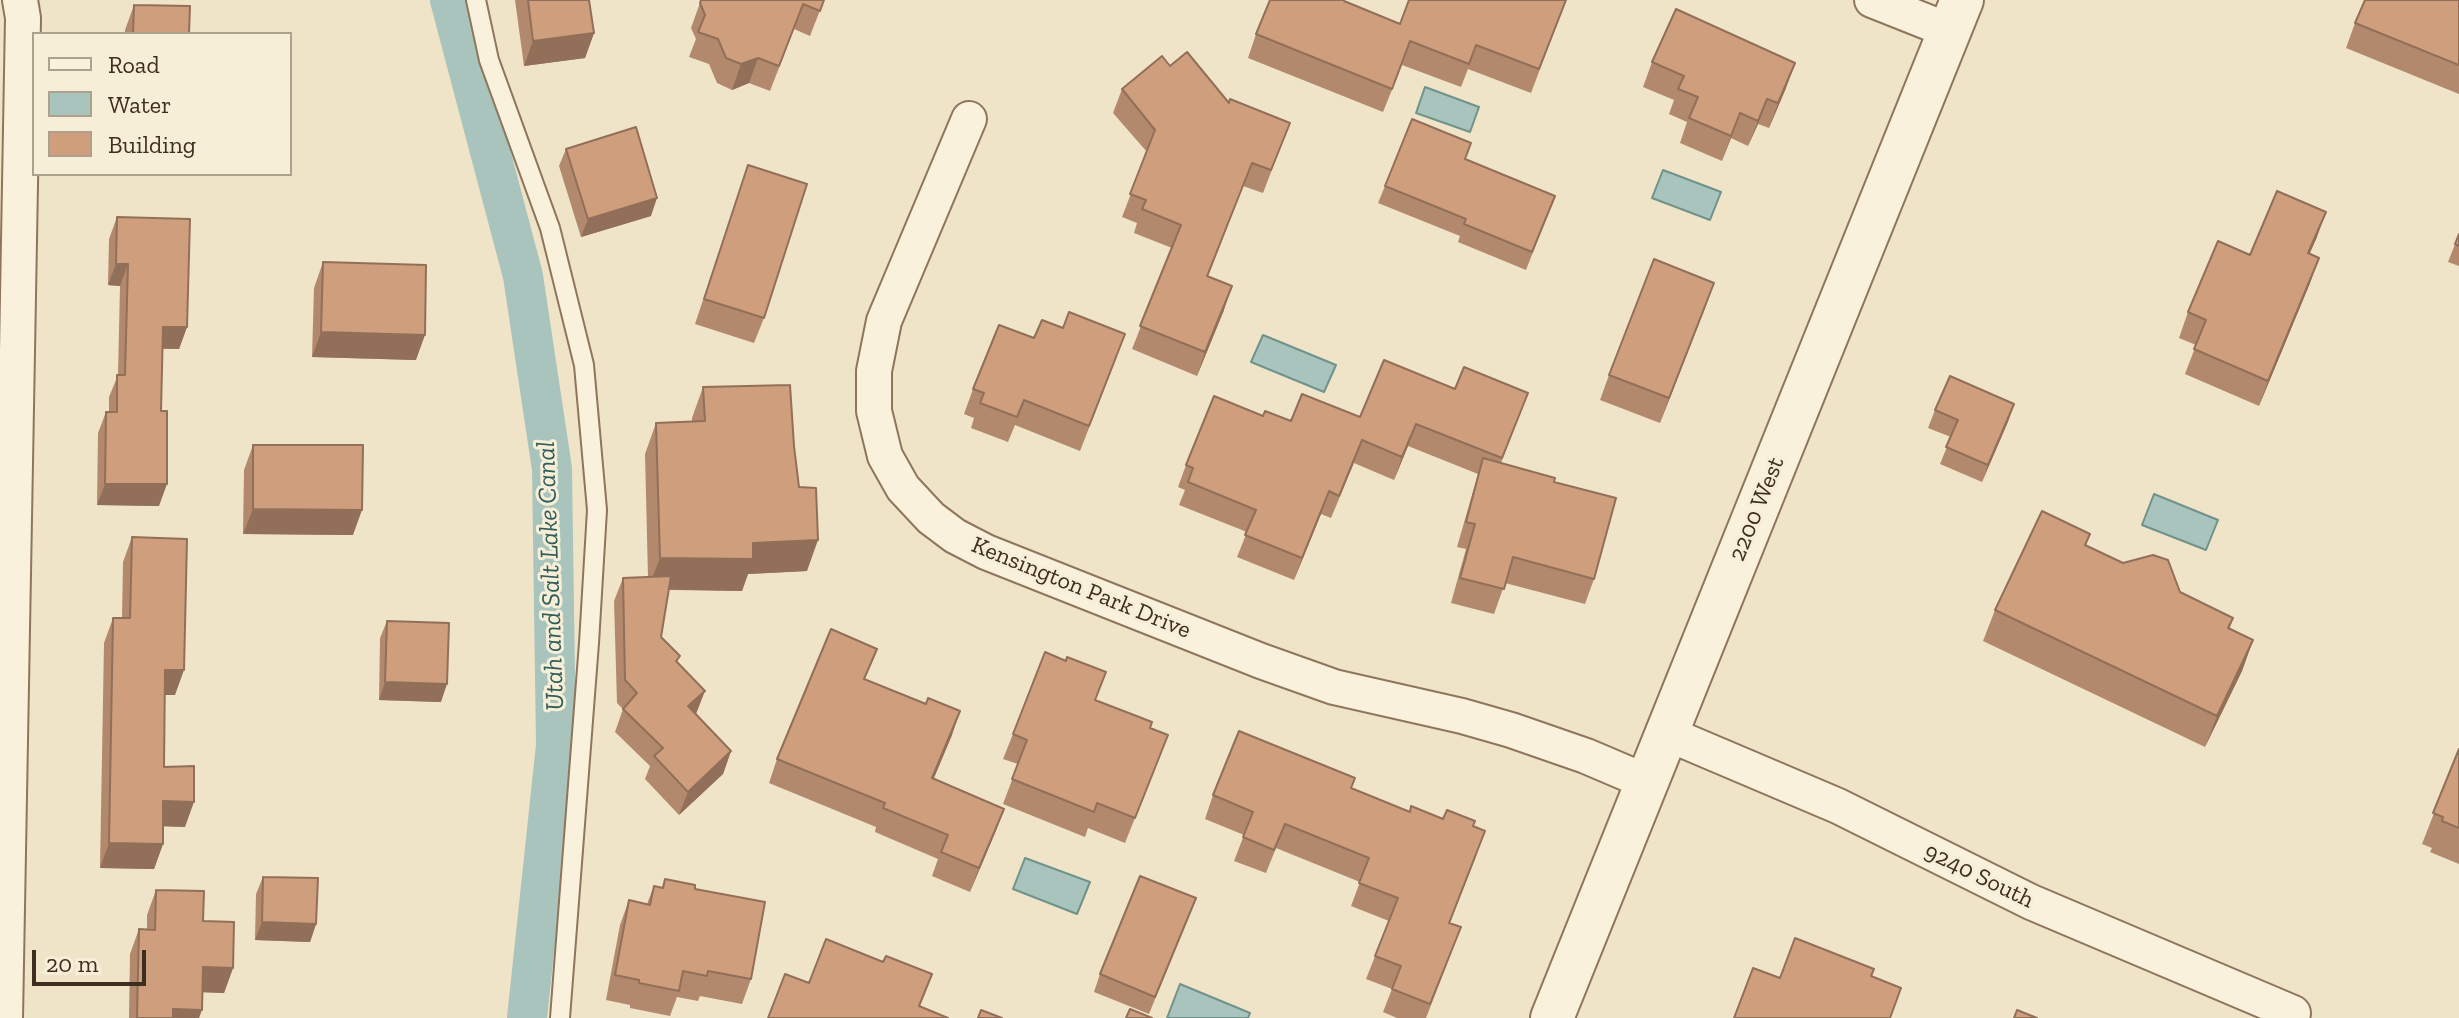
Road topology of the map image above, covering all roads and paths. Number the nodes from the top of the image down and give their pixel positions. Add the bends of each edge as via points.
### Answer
1 (20, 0) edge
2 (476, 0) edge
3 (1872, 0) edge
4 (1956, 15) edge
5 (969, 119) dead end
6 (1666, 733) junction
7 (1647, 782) junction
8 (2293, 1013) dead end
9 (5, 1018) edge
10 (560, 1018) edge
11 (1552, 1018) edge

1 - 9 street
2 - 10 lane via 489,60 550,228 584,365 597,510
3 - 4 street
4 - 6 street, 2200 West
5 - 7 street, Kensington Park Drive via 884,321 874,371 874,411 885,456 903,488 931,518 986,552 1261,661 1334,687 1511,730
6 - 7 street, 2200 West
6 - 8 street, 9240 South via 1838,806 2031,902
7 - 11 street, 2200 West

